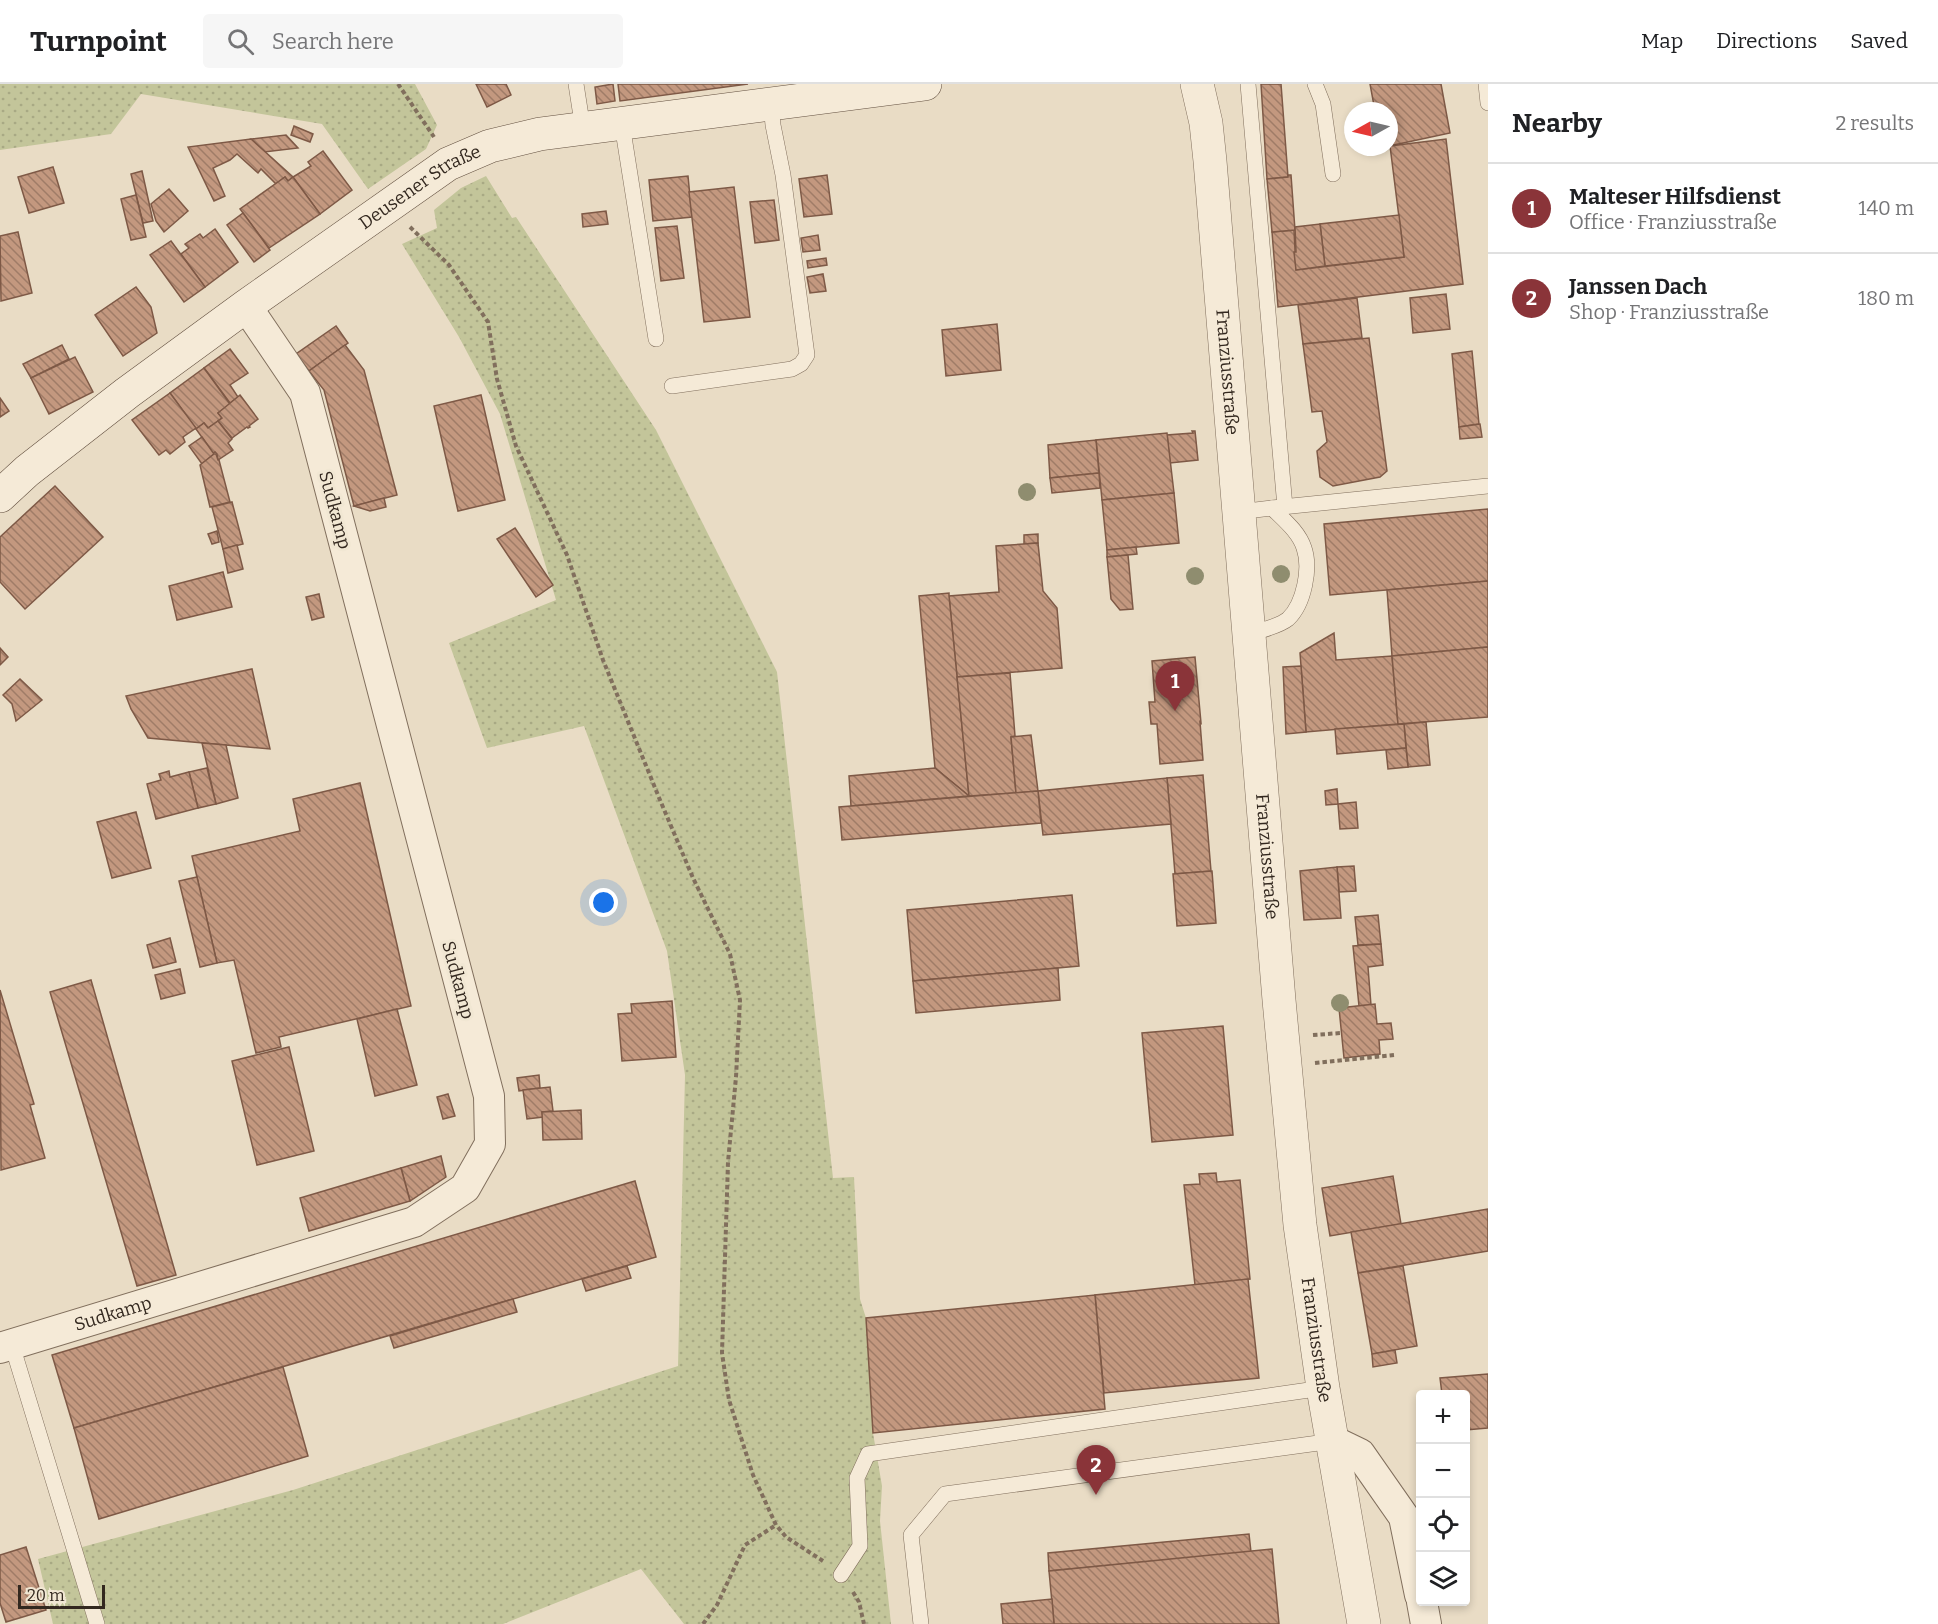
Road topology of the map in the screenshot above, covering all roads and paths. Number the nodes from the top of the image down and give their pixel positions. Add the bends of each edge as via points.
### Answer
1 (398, 84) edge
2 (576, 84) edge
3 (926, 84) edge
4 (1197, 84) edge
5 (1248, 84) edge
6 (1315, 84) edge
7 (1486, 84) edge
8 (1488, 103) edge
9 (771, 104) junction
10 (622, 124) junction
11 (583, 129) junction
12 (448, 164) junction
13 (1333, 174) dead end
14 (390, 203) junction
15 (246, 306) junction
16 (656, 339) dead end
17 (672, 386) dead end
18 (1488, 486) edge
19 (0, 496) edge
20 (1278, 507) junction
21 (1239, 512) junction
22 (1249, 634) junction
23 (1394, 1055) dead end
24 (1336, 1061) dead end
25 (6, 1347) edge
26 (1323, 1388) junction
27 (1333, 1441) junction
28 (776, 1525) junction
29 (841, 1575) junction
30 (1416, 1575) edge
31 (1423, 1606) edge
32 (97, 1624) edge
33 (703, 1624) edge
34 (864, 1624) edge
35 (921, 1624) edge
36 (1364, 1624) edge
37 (1426, 1624) edge

1 - 12 path
2 - 11 lane
3 - 9 street, Deusener Straße
4 - 21 street, Franziusstraße via 1210,161
5 - 20 lane
6 - 13 lane via 1323,104
7 - 8 lane
9 - 10 street, Deusener Straße
9 - 17 lane via 807,355 792,369
10 - 11 street, Deusener Straße
10 - 16 lane
11 - 12 street, Deusener Straße via 516,139
12 - 14 street, Deusener Straße
14 - 15 street, Deusener Straße
14 - 28 path via 449,265 488,322 497,379 516,446 567,555 603,660 660,800 730,954 740,1000 728,1173 722,1353 732,1411 753,1475
15 - 19 street, Deusener Straße via 82,428
15 - 25 street, Sudkamp via 305,393 489,1096 490,1144 465,1188 414,1222
18 - 20 lane
20 - 21 lane
20 - 22 lane via 1304,548 1307,573 1303,595 1289,618
21 - 22 street, Franziusstraße
22 - 26 street, Franziusstraße via 1292,1153
23 - 24 path
25 - 32 lane
26 - 27 street, Franziusstraße
26 - 29 lane via 868,1454 857,1478 860,1546
27 - 30 street via 1360,1454 1404,1516
27 - 35 lane via 945,1494 911,1535
27 - 36 street, Franziusstraße
28 - 29 path via 786,1537
28 - 33 path via 745,1545 717,1605
29 - 34 path via 859,1602
31 - 37 street

